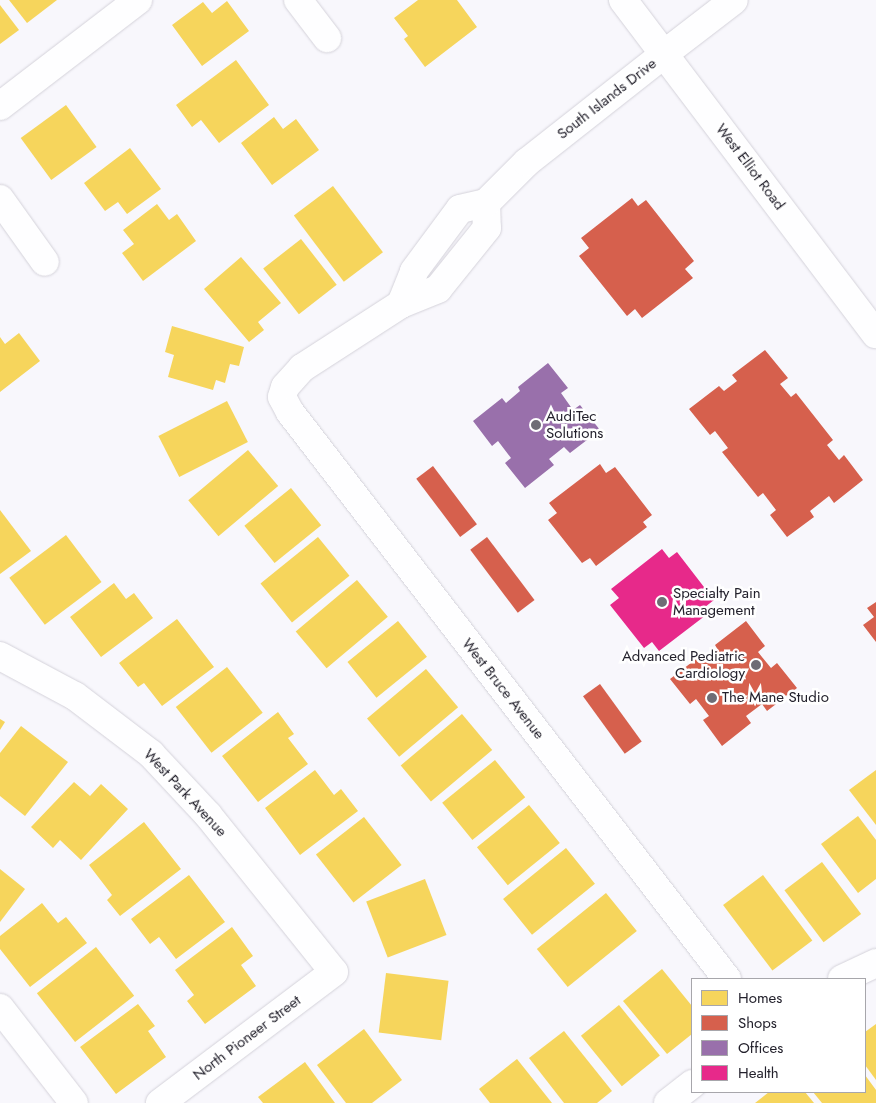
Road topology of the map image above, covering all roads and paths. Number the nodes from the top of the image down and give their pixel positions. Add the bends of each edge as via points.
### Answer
1 (138, 0) edge
2 (298, 0) edge
3 (623, 0) edge
4 (734, 0) edge
5 (327, 38) dead end
6 (664, 54) junction
7 (0, 106) edge
8 (0, 199) edge
9 (486, 203) junction
10 (425, 256) junction
11 (45, 262) dead end
12 (451, 274) junction
13 (401, 304) junction
14 (876, 334) edge
15 (0, 656) edge
16 (876, 963) edge
17 (334, 972) joint
18 (726, 978) edge
19 (844, 978) edge
20 (5, 1024) edge
21 (691, 1085) edge
22 (74, 1103) edge
23 (160, 1103) edge
24 (668, 1103) edge

1 - 7 street
2 - 5 street
3 - 6 street, West Elliot Road
4 - 6 street, South Islands Drive
6 - 9 street, South Islands Drive via 527,162
6 - 14 street, West Elliot Road
8 - 11 street
9 - 10 street via 460,209
9 - 12 street via 487,228
10 - 12 street
10 - 13 street via 414,271
12 - 13 street via 438,288
13 - 18 street, West Bruce Avenue via 302,368 285,387 282,397
15 - 17 street, West Park Avenue via 75,696 151,754 208,815
16 - 19 street
17 - 23 street, North Pioneer Street
20 - 22 street
21 - 24 street

